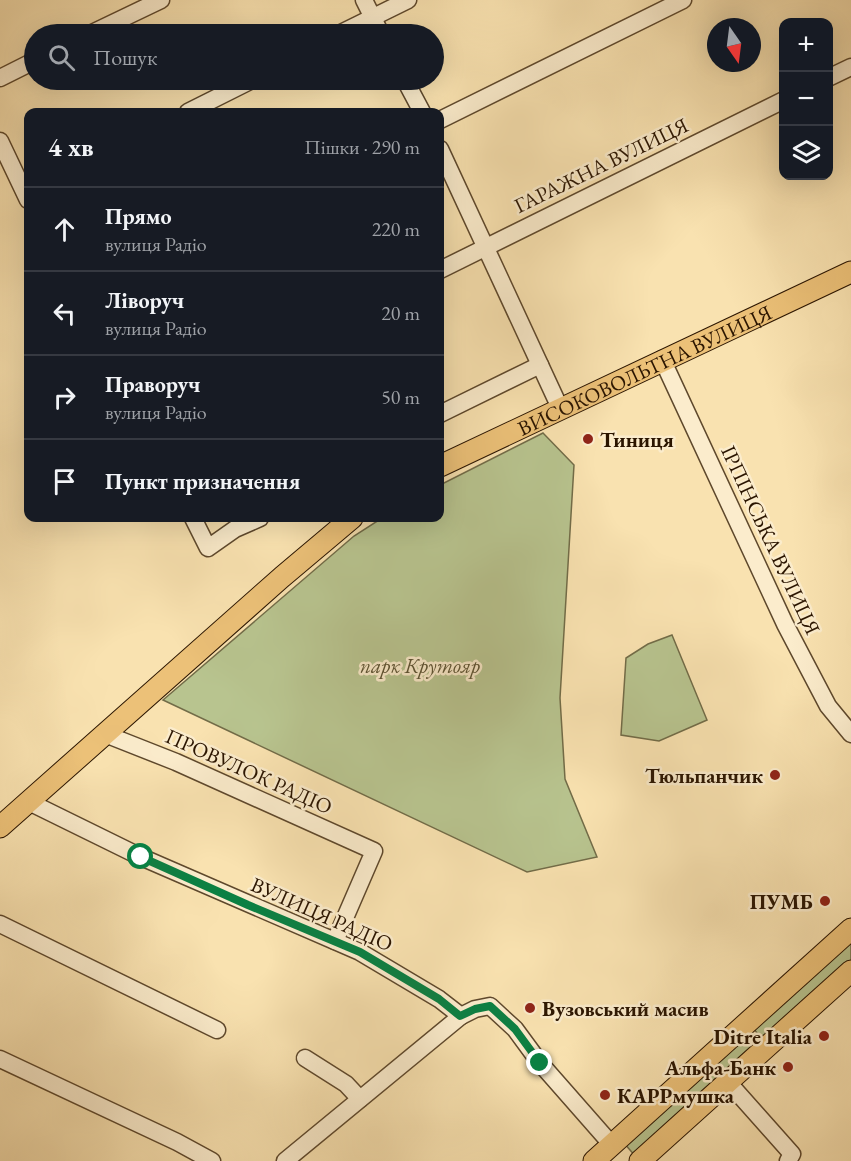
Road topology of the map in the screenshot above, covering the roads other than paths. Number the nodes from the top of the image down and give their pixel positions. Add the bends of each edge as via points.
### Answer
1 (161, 0) edge
2 (364, 0) edge
3 (408, 0) edge
4 (683, 0) edge
5 (373, 17) junction
6 (111, 24) edge
7 (359, 24) edge
8 (376, 24) edge
9 (24, 66) edge
10 (851, 67) edge
11 (833, 76) edge
12 (0, 78) edge
13 (232, 90) edge
14 (410, 90) edge
15 (779, 102) edge
16 (196, 108) edge
17 (420, 108) edge
18 (444, 118) edge
19 (0, 141) edge
20 (444, 158) edge
21 (24, 189) edge
22 (485, 248) junction
23 (444, 268) edge
24 (851, 272) edge
25 (662, 359) junction
26 (540, 365) junction
27 (560, 408) junction
28 (444, 412) edge
29 (444, 464) edge
30 (195, 522) edge
31 (252, 522) edge
32 (347, 522) edge
33 (105, 734) junction
34 (851, 734) edge
35 (29, 802) junction
36 (0, 827) edge
37 (0, 924) edge
38 (851, 929) edge
39 (334, 941) junction
40 (851, 971) edge
41 (460, 1016) junction
42 (217, 1030) dead end
43 (305, 1058) dead end
44 (0, 1059) edge
45 (728, 1082) junction
46 (360, 1099) junction
47 (612, 1145) junction
48 (213, 1161) edge
49 (285, 1161) edge
50 (594, 1161) edge
51 (640, 1161) edge
52 (788, 1161) edge

1 - 6 street
2 - 5 street
3 - 5 street
4 - 18 street
5 - 7 street
5 - 8 street
9 - 12 street
10 - 11 street
13 - 16 street
14 - 17 street
15 - 22 street, ГАРАЖНА ВУЛИЦЯ
19 - 21 street
20 - 22 street
22 - 23 street, ГАРАЖНА ВУЛИЦЯ
22 - 26 street
24 - 25 main road, ВИСОКОВОЛЬТНА ВУЛИЦЯ
25 - 27 main road, ВИСОКОВОЛЬТНА ВУЛИЦЯ
25 - 34 street, ІРПІНСЬКА ВУЛИЦЯ via 785,624 828,706
26 - 27 street
26 - 28 street
27 - 29 main road, ВИСОКОВОЛЬТНА ВУЛИЦЯ
30 - 31 street via 208,548
32 - 33 main road
33 - 35 main road
33 - 39 street, ПРОВУЛОК РАДІО via 374,851
35 - 36 main road
35 - 39 street, ВУЛИЦЯ РАДІО via 152,862
37 - 42 street
38 - 47 main road
39 - 41 street, ВУЛИЦЯ РАДІО via 383,965
40 - 45 main road
41 - 46 street
41 - 47 street via 490,1006 515,1029
43 - 46 street via 346,1084
44 - 48 street
45 - 51 main road
45 - 52 street via 792,1154
46 - 49 street
47 - 50 main road

